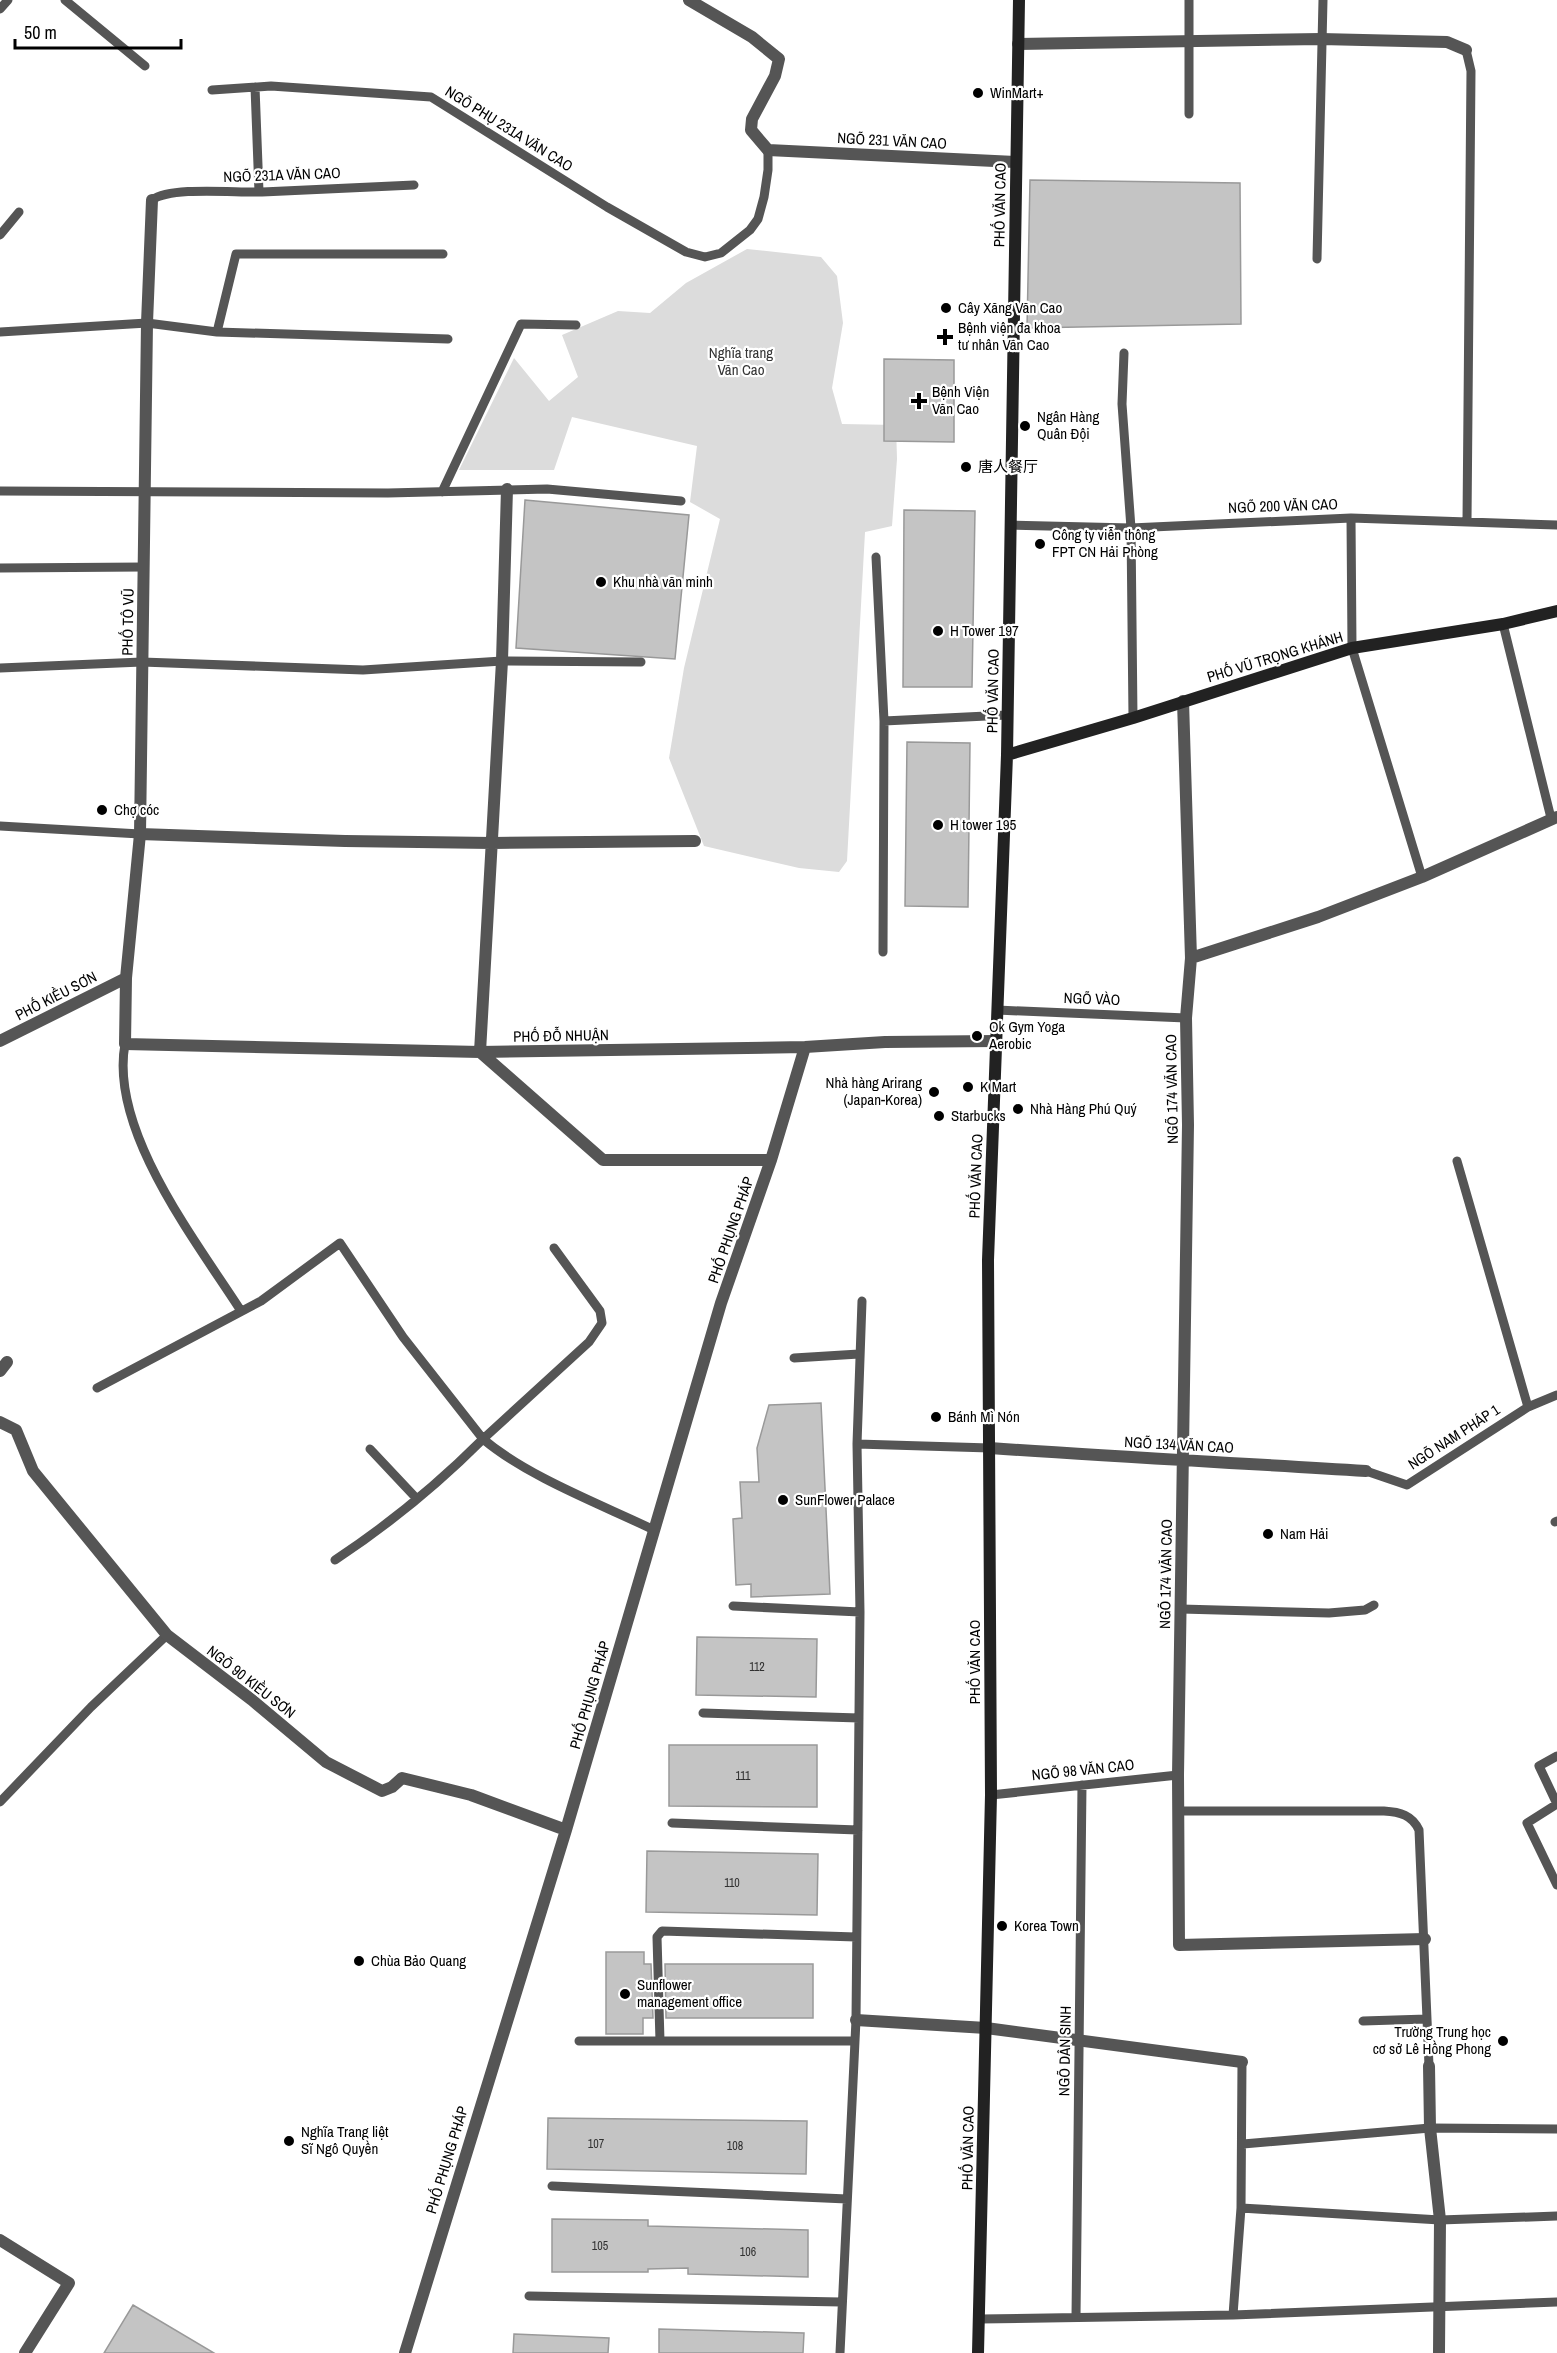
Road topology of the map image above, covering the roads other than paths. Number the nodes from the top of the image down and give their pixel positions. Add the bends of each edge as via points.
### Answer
1 (8, 0) edge
2 (64, 0) edge
3 (689, 0) edge
4 (1019, 0) edge
5 (1189, 0) edge
6 (1323, 0) edge
7 (0, 9) edge
8 (1321, 39) junction
9 (1189, 41) junction
10 (1018, 44) junction
11 (1466, 50) joint
12 (145, 66) dead end
13 (255, 87) junction
14 (212, 90) dead end
15 (1189, 114) dead end
16 (768, 150) junction
17 (1015, 162) junction
18 (414, 185) dead end
19 (259, 192) junction
20 (152, 200) joint
21 (19, 212) dead end
22 (0, 235) edge
23 (444, 254) dead end
24 (1317, 259) dead end
25 (147, 323) junction
26 (576, 325) dead end
27 (0, 332) edge
28 (218, 332) junction
29 (448, 339) dead end
30 (1124, 353) dead end
31 (507, 489) junction
32 (0, 491) edge
33 (442, 492) junction
34 (145, 493) junction
35 (681, 501) dead end
36 (1351, 518) junction
37 (1467, 521) junction
38 (1010, 525) junction
39 (1557, 525) edge
40 (1131, 528) junction
41 (876, 557) dead end
42 (144, 567) junction
43 (0, 568) edge
44 (1557, 611) edge
45 (1503, 624) junction
46 (1352, 648) junction
47 (502, 661) junction
48 (142, 662) junction
49 (641, 662) dead end
50 (0, 668) edge
51 (1183, 701) junction
52 (1007, 715) junction
53 (1133, 718) junction
54 (884, 721) junction
55 (1007, 755) junction
56 (1554, 818) edge
57 (0, 826) edge
58 (140, 834) junction
59 (695, 841) dead end
60 (492, 843) junction
61 (1422, 877) junction
62 (883, 952) dead end
63 (1191, 958) junction
64 (126, 978) junction
65 (998, 1010) junction
66 (1186, 1018) junction
67 (0, 1041) edge
68 (996, 1041) junction
69 (125, 1044) junction
70 (806, 1047) junction
71 (480, 1052) junction
72 (771, 1160) junction
73 (1457, 1161) dead end
74 (554, 1248) dead end
75 (862, 1301) dead end
76 (241, 1311) junction
77 (860, 1354) junction
78 (794, 1358) dead end
79 (97, 1388) dead end
80 (1557, 1395) edge
81 (1528, 1407) junction
82 (0, 1422) edge
83 (483, 1439) junction
84 (857, 1444) junction
85 (990, 1448) junction
86 (370, 1449) dead end
87 (1183, 1461) junction
88 (1366, 1471) joint
89 (417, 1498) junction
90 (654, 1530) junction
91 (335, 1560) dead end
92 (1374, 1605) dead end
93 (733, 1606) dead end
94 (1181, 1609) junction
95 (860, 1612) junction
96 (167, 1635) junction
97 (703, 1713) dead end
98 (859, 1718) junction
99 (1557, 1756) edge
100 (1178, 1775) junction
101 (1082, 1785) junction
102 (990, 1795) junction
103 (0, 1802) edge
104 (1178, 1811) junction
105 (672, 1823) dead end
106 (566, 1830) junction
107 (858, 1830) junction
108 (1557, 1885) edge
109 (856, 1937) junction
110 (1425, 1939) junction
111 (1427, 2019) junction
112 (856, 2020) junction
113 (1363, 2021) dead end
114 (986, 2028) junction
115 (579, 2041) dead end
116 (660, 2041) junction
117 (855, 2041) junction
118 (1080, 2041) junction
119 (1242, 2062) joint
120 (1429, 2066) joint
121 (1430, 2128) junction
122 (1557, 2129) edge
123 (1242, 2144) junction
124 (552, 2186) dead end
125 (847, 2199) junction
126 (1241, 2208) junction
127 (1557, 2216) edge
128 (1440, 2220) junction
129 (0, 2240) edge
130 (529, 2296) dead end
131 (841, 2302) junction
132 (1557, 2302) edge
133 (1439, 2307) junction
134 (1233, 2315) junction
135 (1076, 2317) junction
136 (980, 2319) junction
137 (25, 2353) edge
138 (405, 2353) edge
139 (840, 2353) edge
140 (978, 2353) edge
141 (1439, 2353) edge

1 - 7 lane
2 - 12 lane
3 - 16 street via 778,55 776,76 750,126
4 - 10 street, PHỐ VĂN CAO
5 - 9 lane
6 - 8 lane
8 - 9 street
8 - 11 street via 1447,42
8 - 24 lane
9 - 10 street
9 - 15 lane
10 - 17 street, PHỐ VĂN CAO
11 - 37 lane via 1471,71
13 - 14 lane, NGÕ PHỤ 231A VĂN CAO
13 - 16 lane, NGÕ PHỤ 231A VĂN CAO via 431,97 597,202 700,257 721,253 758,219
13 - 19 lane
16 - 17 street, NGÕ 231 VĂN CAO
17 - 38 street, PHỐ VĂN CAO
18 - 19 lane, NGÕ 231A VĂN CAO
19 - 20 lane, NGÕ 231A VĂN CAO via 175,193
20 - 25 street, PHỐ TÔ VŨ
21 - 22 lane
23 - 28 lane via 236,254
25 - 27 lane
25 - 28 lane
25 - 34 street, PHỐ TÔ VŨ
26 - 33 lane via 521,324
28 - 29 lane
30 - 40 lane via 1122,404
31 - 33 lane
31 - 35 lane via 582,491
31 - 47 street
32 - 34 lane
33 - 34 lane
34 - 42 street, PHỐ TÔ VŨ
36 - 37 lane, NGÕ 200 VĂN CAO
36 - 40 lane, NGÕ 200 VĂN CAO
36 - 46 lane
37 - 39 lane, NGÕ 200 VĂN CAO
38 - 40 lane, NGÕ 200 VĂN CAO
38 - 52 street, PHỐ VĂN CAO
40 - 53 lane
41 - 54 lane
42 - 43 lane
42 - 48 street, PHỐ TÔ VŨ
44 - 45 street, PHỐ VŨ TRỌNG KHÁNH
45 - 46 street, PHỐ VŨ TRỌNG KHÁNH
45 - 56 lane
46 - 51 street, PHỐ VŨ TRỌNG KHÁNH
46 - 61 lane
47 - 48 lane via 363,670
47 - 49 lane
47 - 60 street
48 - 50 lane
48 - 58 street, PHỐ TÔ VŨ
51 - 53 street, PHỐ VŨ TRỌNG KHÁNH
51 - 63 street, NGÕ 174 VĂN CAO
52 - 54 lane
52 - 55 street, PHỐ VĂN CAO
53 - 55 street, PHỐ VŨ TRỌNG KHÁNH
54 - 62 lane
55 - 65 street, PHỐ VĂN CAO
56 - 61 street
57 - 58 lane
58 - 60 street
58 - 64 street, PHỐ TÔ VŨ
59 - 60 street
60 - 71 street
61 - 63 street via 1318,917
63 - 66 street, NGÕ 174 VĂN CAO
64 - 67 street, PHỐ KIỀU SƠN
64 - 69 street, PHỐ TÔ VŨ
65 - 66 lane, NGÕ VÀO
65 - 68 street, PHỐ VĂN CAO
66 - 87 street, NGÕ 174 VĂN CAO
68 - 70 street, PHỐ ĐỖ NHUẬN
68 - 85 street, PHỐ VĂN CAO via 988,1260
69 - 71 street, PHỐ ĐỖ NHUẬN
69 - 76 lane via 123,1082 138,1137 168,1196
70 - 71 street, PHỐ ĐỖ NHUẬN
70 - 72 street, PHỐ PHỤNG PHÁP
71 - 72 street via 603,1160
72 - 90 street, PHỐ PHỤNG PHÁP via 721,1303
73 - 81 lane
74 - 83 lane via 600,1311 602,1323 589,1341
75 - 77 lane
76 - 79 lane
76 - 83 lane via 261,1301 340,1243 403,1337
77 - 78 lane
77 - 84 lane
80 - 81 lane, NGÕ NAM PHÁP 1
81 - 88 lane, NGÕ NAM PHÁP 1 via 1407,1485
82 - 96 street, NGÕ 90 KIỀU SƠN via 16,1430 33,1471
83 - 89 lane
83 - 90 lane via 517,1464
84 - 85 lane
84 - 95 lane
85 - 87 street, NGÕ 134 VĂN CAO
85 - 102 street, PHỐ VĂN CAO
86 - 89 lane
87 - 88 street, NGÕ 134 VĂN CAO
87 - 94 street, NGÕ 174 VĂN CAO
89 - 91 lane
90 - 106 street, PHỐ PHỤNG PHÁP
92 - 94 lane via 1365,1610 1329,1613
93 - 95 lane
94 - 100 street, NGÕ 174 VĂN CAO
95 - 98 lane
96 - 103 lane
96 - 106 street, NGÕ 90 KIỀU SƠN via 326,1762 382,1791 402,1778 471,1795
97 - 98 lane
98 - 107 lane
99 - 108 lane via 1539,1766 1557,1803 1527,1823
100 - 101 lane, NGÕ 98 VĂN CAO
100 - 104 street, NGÕ 174 VĂN CAO
101 - 102 lane, NGÕ 98 VĂN CAO
101 - 118 lane, NGÕ DÂN SINH
102 - 114 street, PHỐ VĂN CAO
104 - 110 lane via 1384,1810 1407,1816 1419,1830
104 - 110 street, NGÕ 174 VĂN CAO via 1179,1945
105 - 107 lane
106 - 138 street, PHỐ PHỤNG PHÁP
107 - 109 lane
109 - 112 lane
109 - 116 lane via 662,1931 657,1937
110 - 111 lane
111 - 113 lane
111 - 120 lane
112 - 114 street
112 - 117 lane
114 - 118 street
114 - 136 street, PHỐ VĂN CAO
115 - 116 lane
116 - 117 lane
117 - 125 lane
118 - 119 street
118 - 135 lane, NGÕ DÂN SINH
119 - 123 lane
120 - 121 street
121 - 122 lane
121 - 123 lane
121 - 128 street
123 - 126 lane
124 - 125 lane
125 - 131 lane
126 - 128 lane
126 - 134 lane
127 - 128 lane
128 - 133 street
129 - 137 street via 69,2283
130 - 131 lane
131 - 139 lane
132 - 133 lane
133 - 134 lane
133 - 141 street
134 - 135 lane
135 - 136 lane
136 - 140 street, PHỐ VĂN CAO

